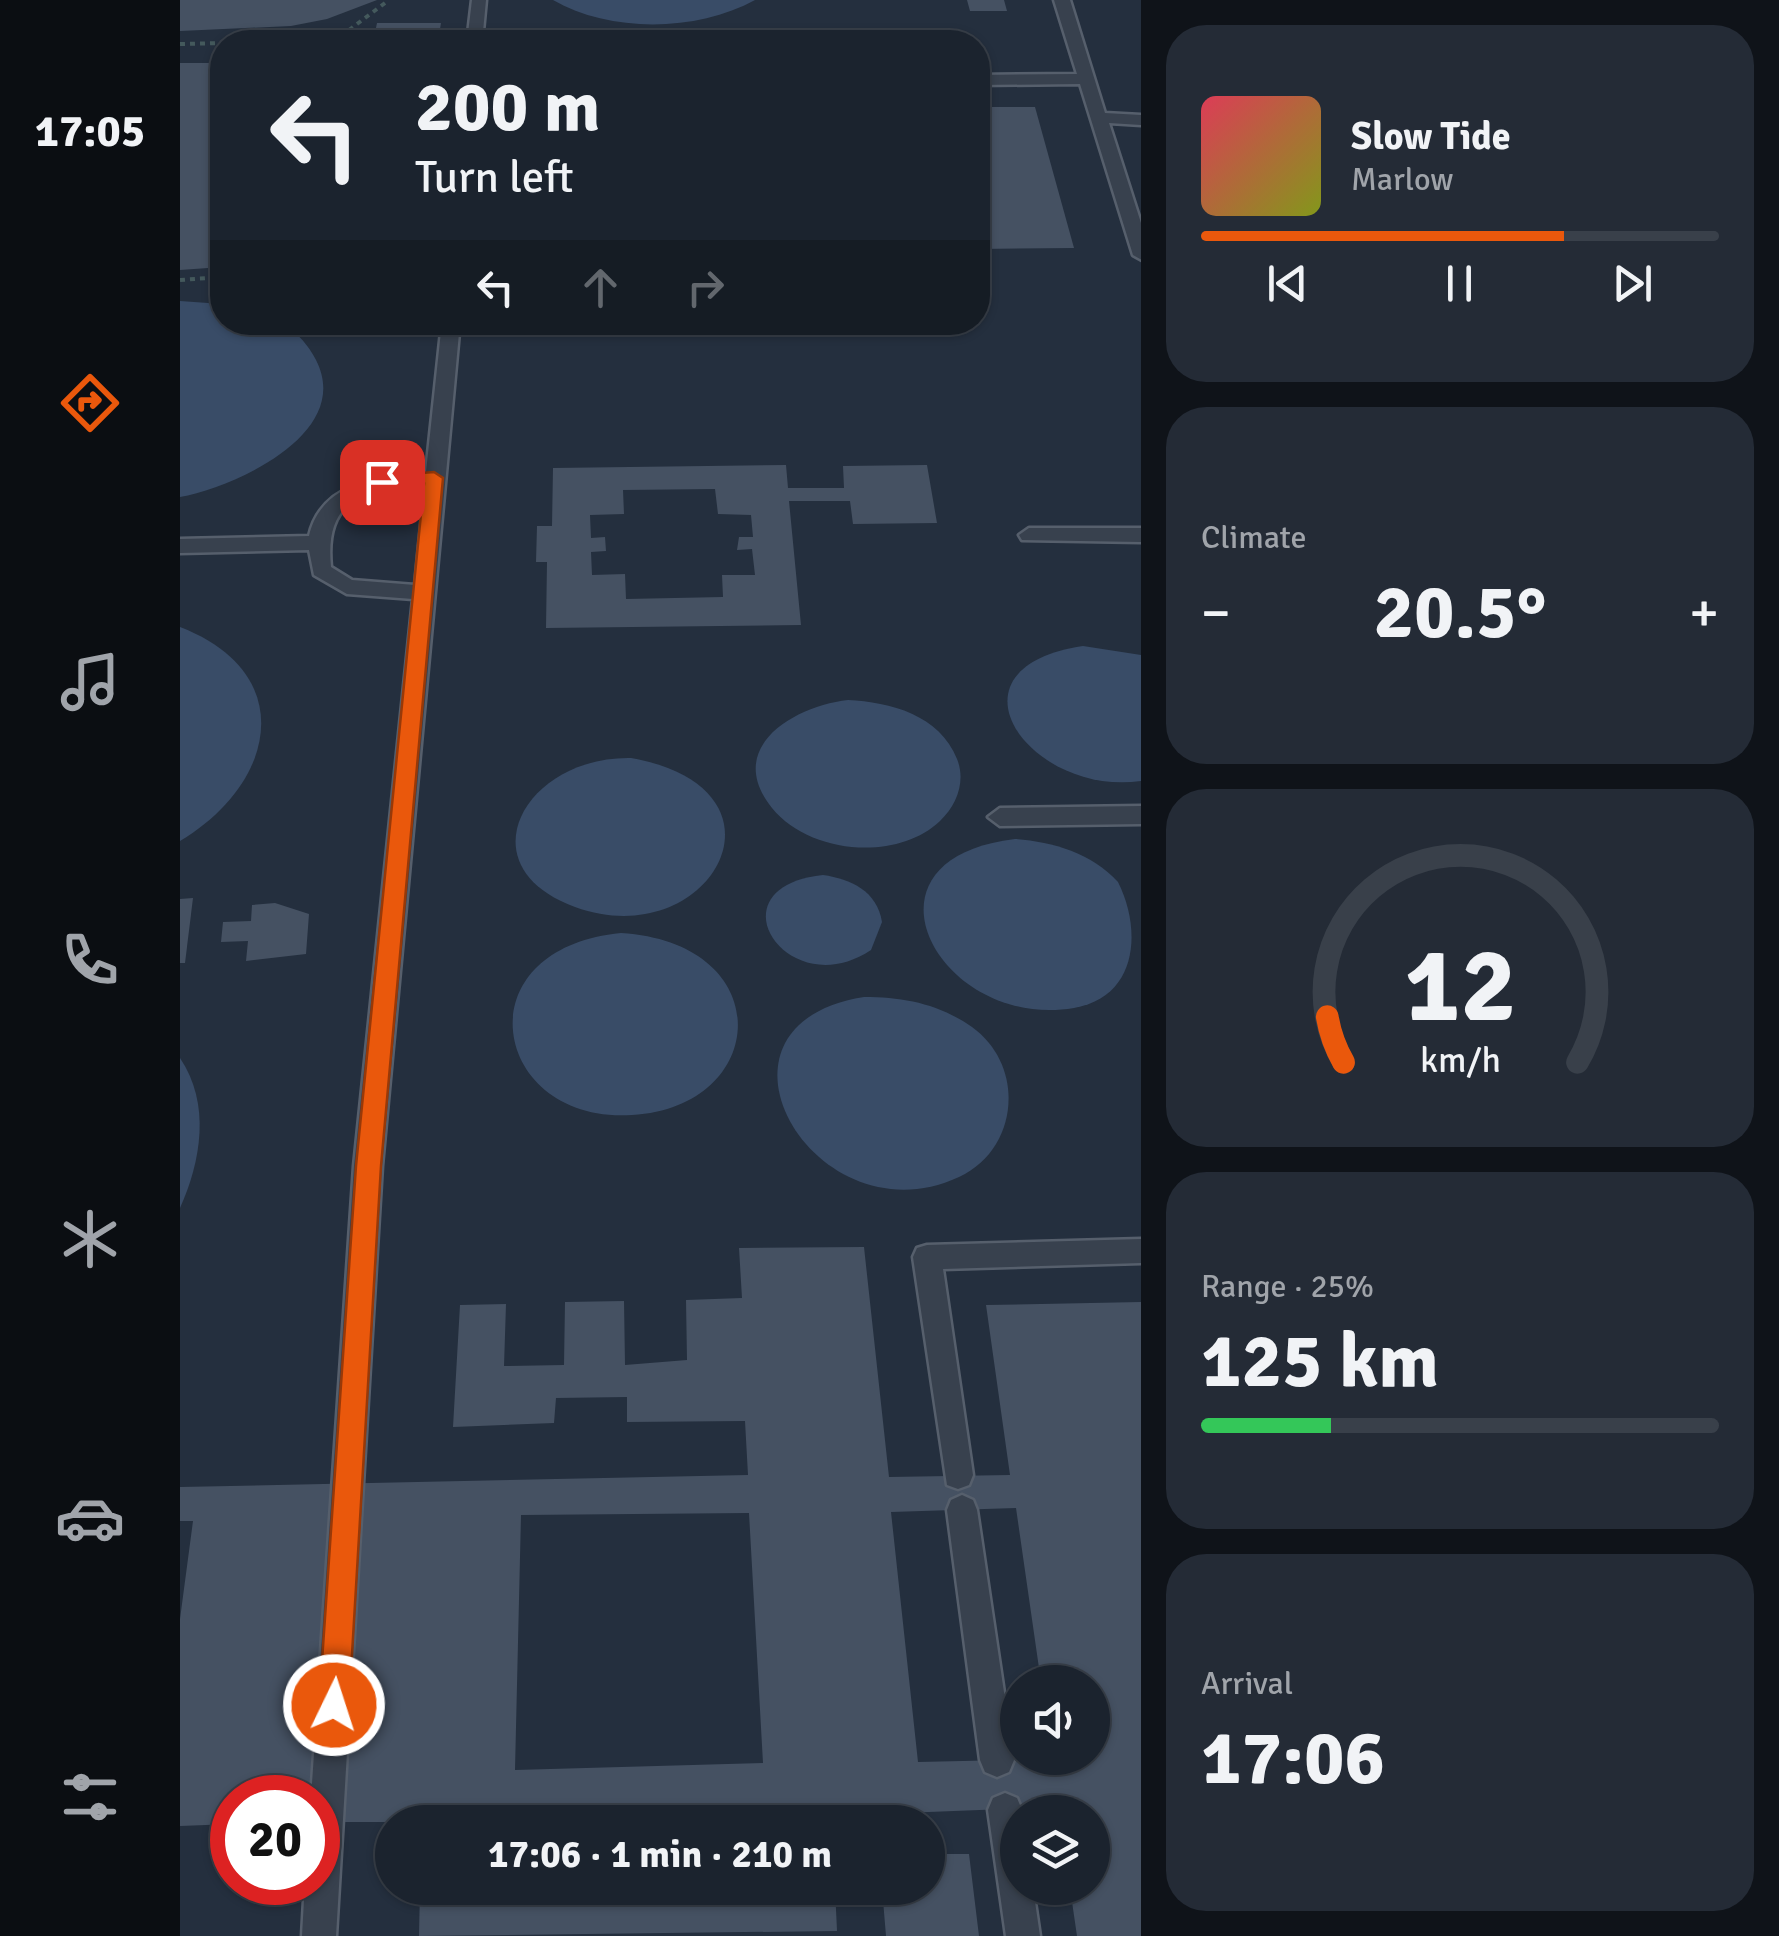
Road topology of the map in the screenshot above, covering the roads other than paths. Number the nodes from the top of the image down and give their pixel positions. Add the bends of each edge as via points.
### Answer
1 (479, 0) edge
2 (1062, 0) edge
3 (476, 30) edge
4 (1087, 79) junction
5 (990, 80) edge
6 (1099, 117) junction
7 (1141, 120) edge
8 (1141, 252) edge
9 (449, 335) edge
10 (434, 478) junction
11 (1030, 535) dead end
12 (1141, 535) edge
13 (315, 543) junction
14 (180, 546) edge
15 (424, 593) junction
16 (1141, 815) edge
17 (1000, 817) dead end
18 (1141, 1252) edge
19 (958, 1475) dead end
20 (962, 1510) dead end
21 (997, 1760) dead end
22 (1019, 1905) edge
23 (319, 1936) edge
24 (1023, 1936) edge

1 - 3 lane
2 - 4 lane
4 - 5 lane
4 - 6 lane
6 - 7 lane
6 - 8 lane
9 - 10 lane
10 - 13 lane via 382,482 344,497 323,515
10 - 15 lane
11 - 12 lane
13 - 14 lane
13 - 15 lane via 321,570 347,586
15 - 23 lane via 368,1166
16 - 17 lane
18 - 19 lane via 927,1257
20 - 21 lane
22 - 24 lane

